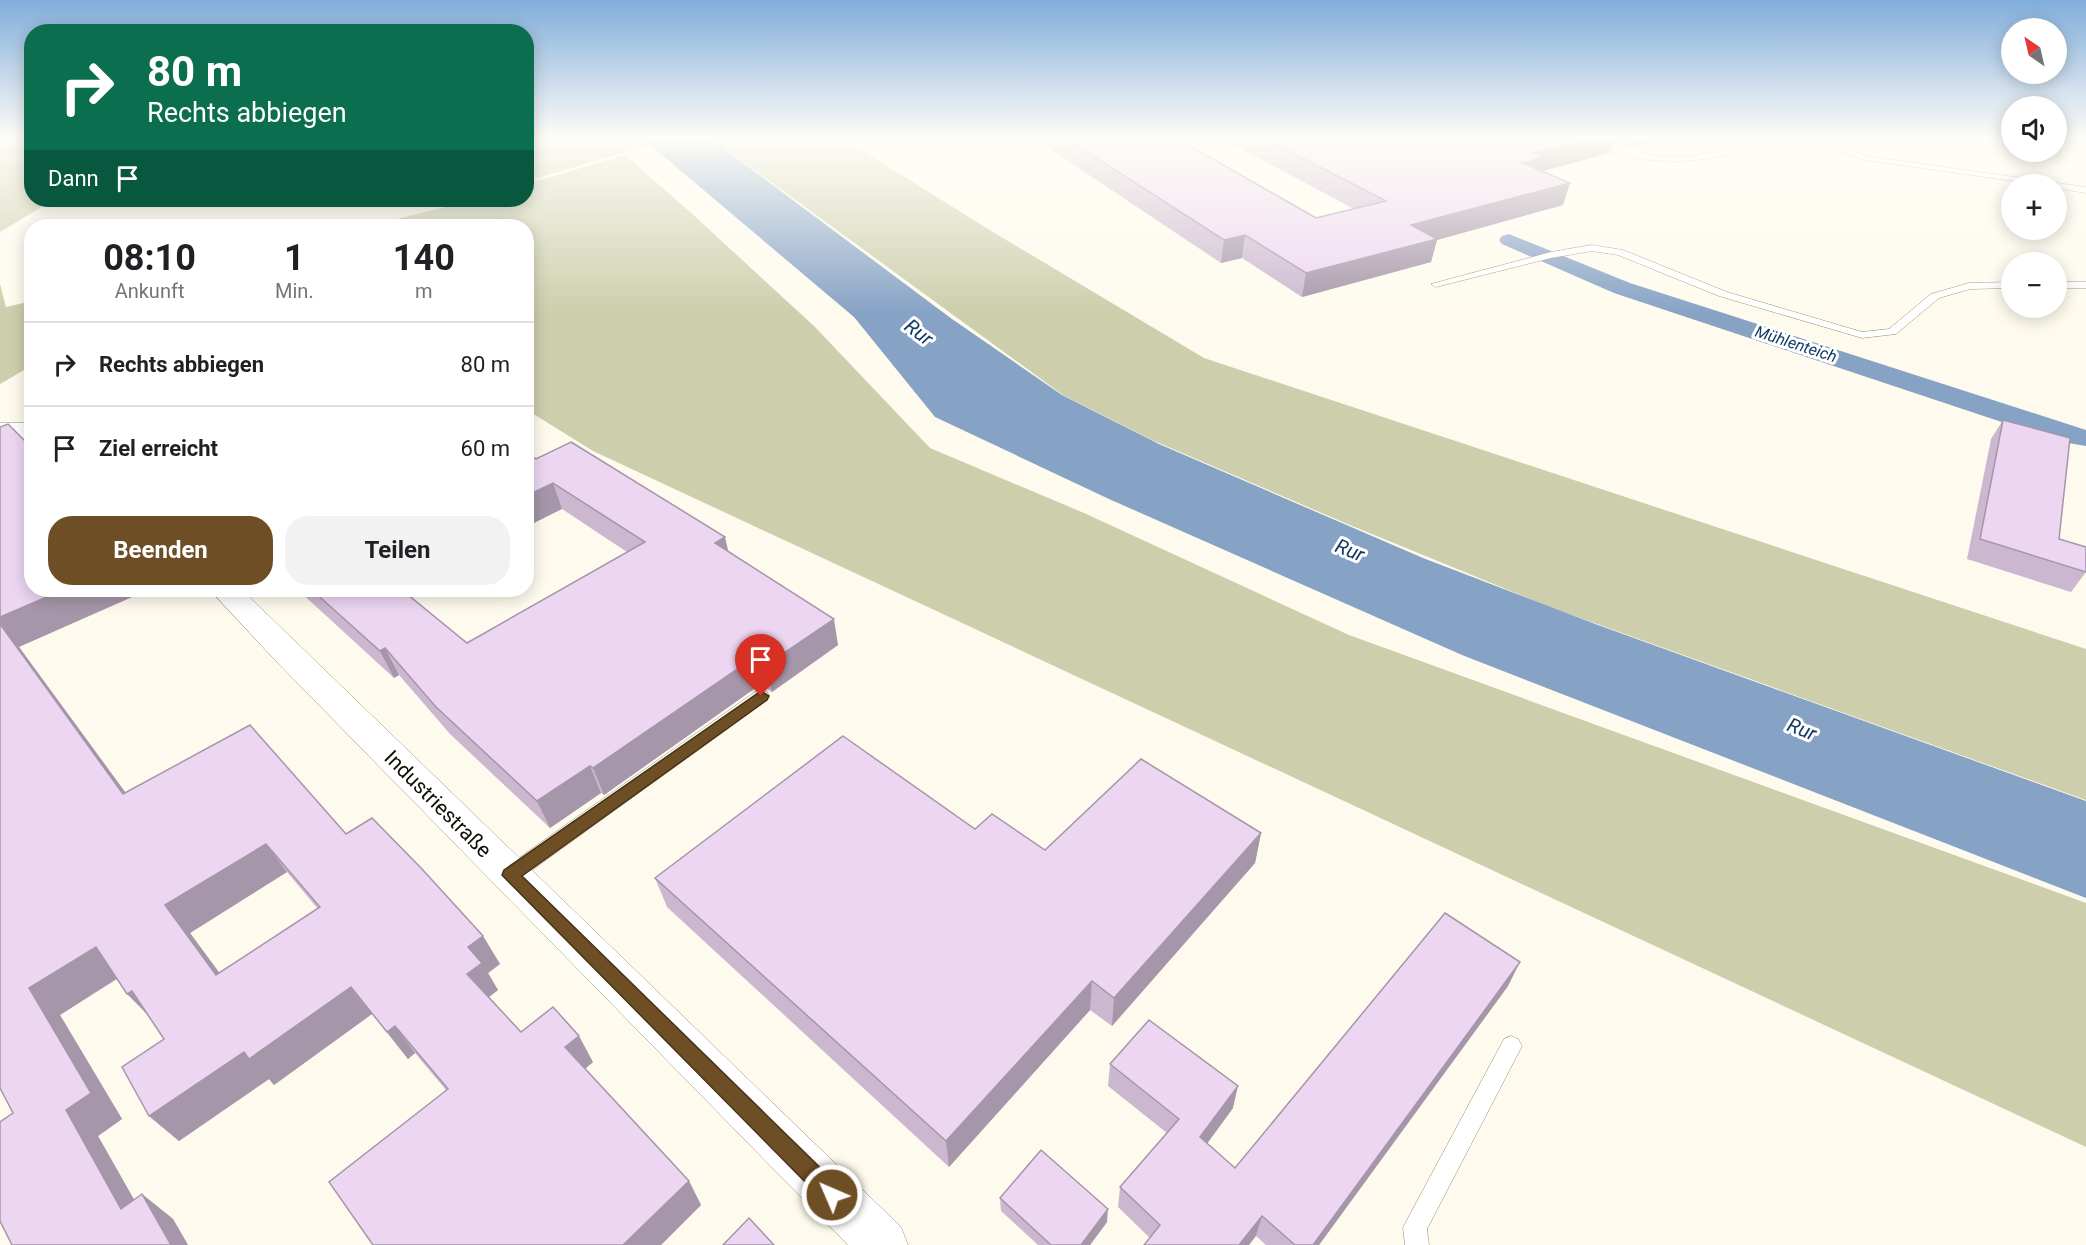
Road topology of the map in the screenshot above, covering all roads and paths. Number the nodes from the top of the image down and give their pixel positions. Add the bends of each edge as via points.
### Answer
1 (1436, 284) dead end
2 (2001, 285) edge
3 (2067, 285) edge
4 (2086, 285) edge
5 (0, 431) edge
6 (24, 431) edge
7 (232, 597) edge
8 (761, 696) dead end
9 (510, 875) junction
10 (1511, 1046) dead end
11 (883, 1245) edge
12 (1418, 1245) edge

1 - 2 lane via 1592,248 1620,252 1723,294 1862,335 1892,332 1935,297 1969,286
3 - 4 lane
5 - 6 street
7 - 9 street, Industriestraße
8 - 9 lane
9 - 11 street, Industriestraße
10 - 12 lane via 1415,1228

